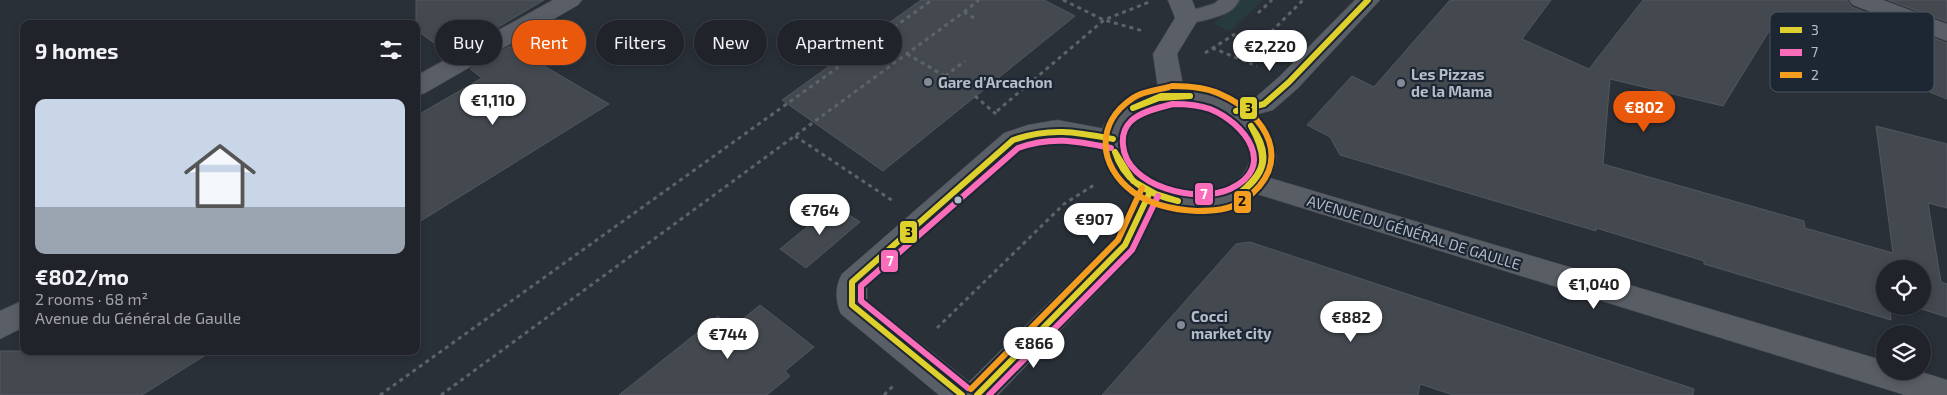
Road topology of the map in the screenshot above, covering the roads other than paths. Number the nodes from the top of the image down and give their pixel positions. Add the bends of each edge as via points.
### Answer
1 (570, 0) edge
2 (1230, 0) edge
3 (1368, 0) edge
4 (1861, 0) edge
5 (1184, 9) edge
6 (1892, 12) edge
7 (1934, 28) edge
8 (1947, 33) edge
9 (420, 85) edge
10 (1172, 94) junction
11 (1236, 111) junction
12 (1113, 139) junction
13 (1254, 183) junction
14 (1150, 192) junction
15 (20, 314) edge
16 (0, 326) edge
17 (1947, 394) edge
18 (962, 395) edge
19 (977, 395) edge

1 - 9 street
2 - 5 lane via 1221,8
3 - 11 street via 1264,104
4 - 6 street
5 - 10 street via 1165,54
7 - 8 street
10 - 11 main road via 1209,99
10 - 12 main road via 1134,106 1121,117
11 - 13 main road via 1260,138 1264,153 1262,169
12 - 14 main road via 1120,167
12 - 18 street via 1057,129 1013,140 852,282 852,305
13 - 14 main road via 1239,194 1219,202 1196,204 1172,201
13 - 17 main road, AVENUE DU GÉNÉRAL DE GAULLE
14 - 19 main road via 1125,245
15 - 16 street

